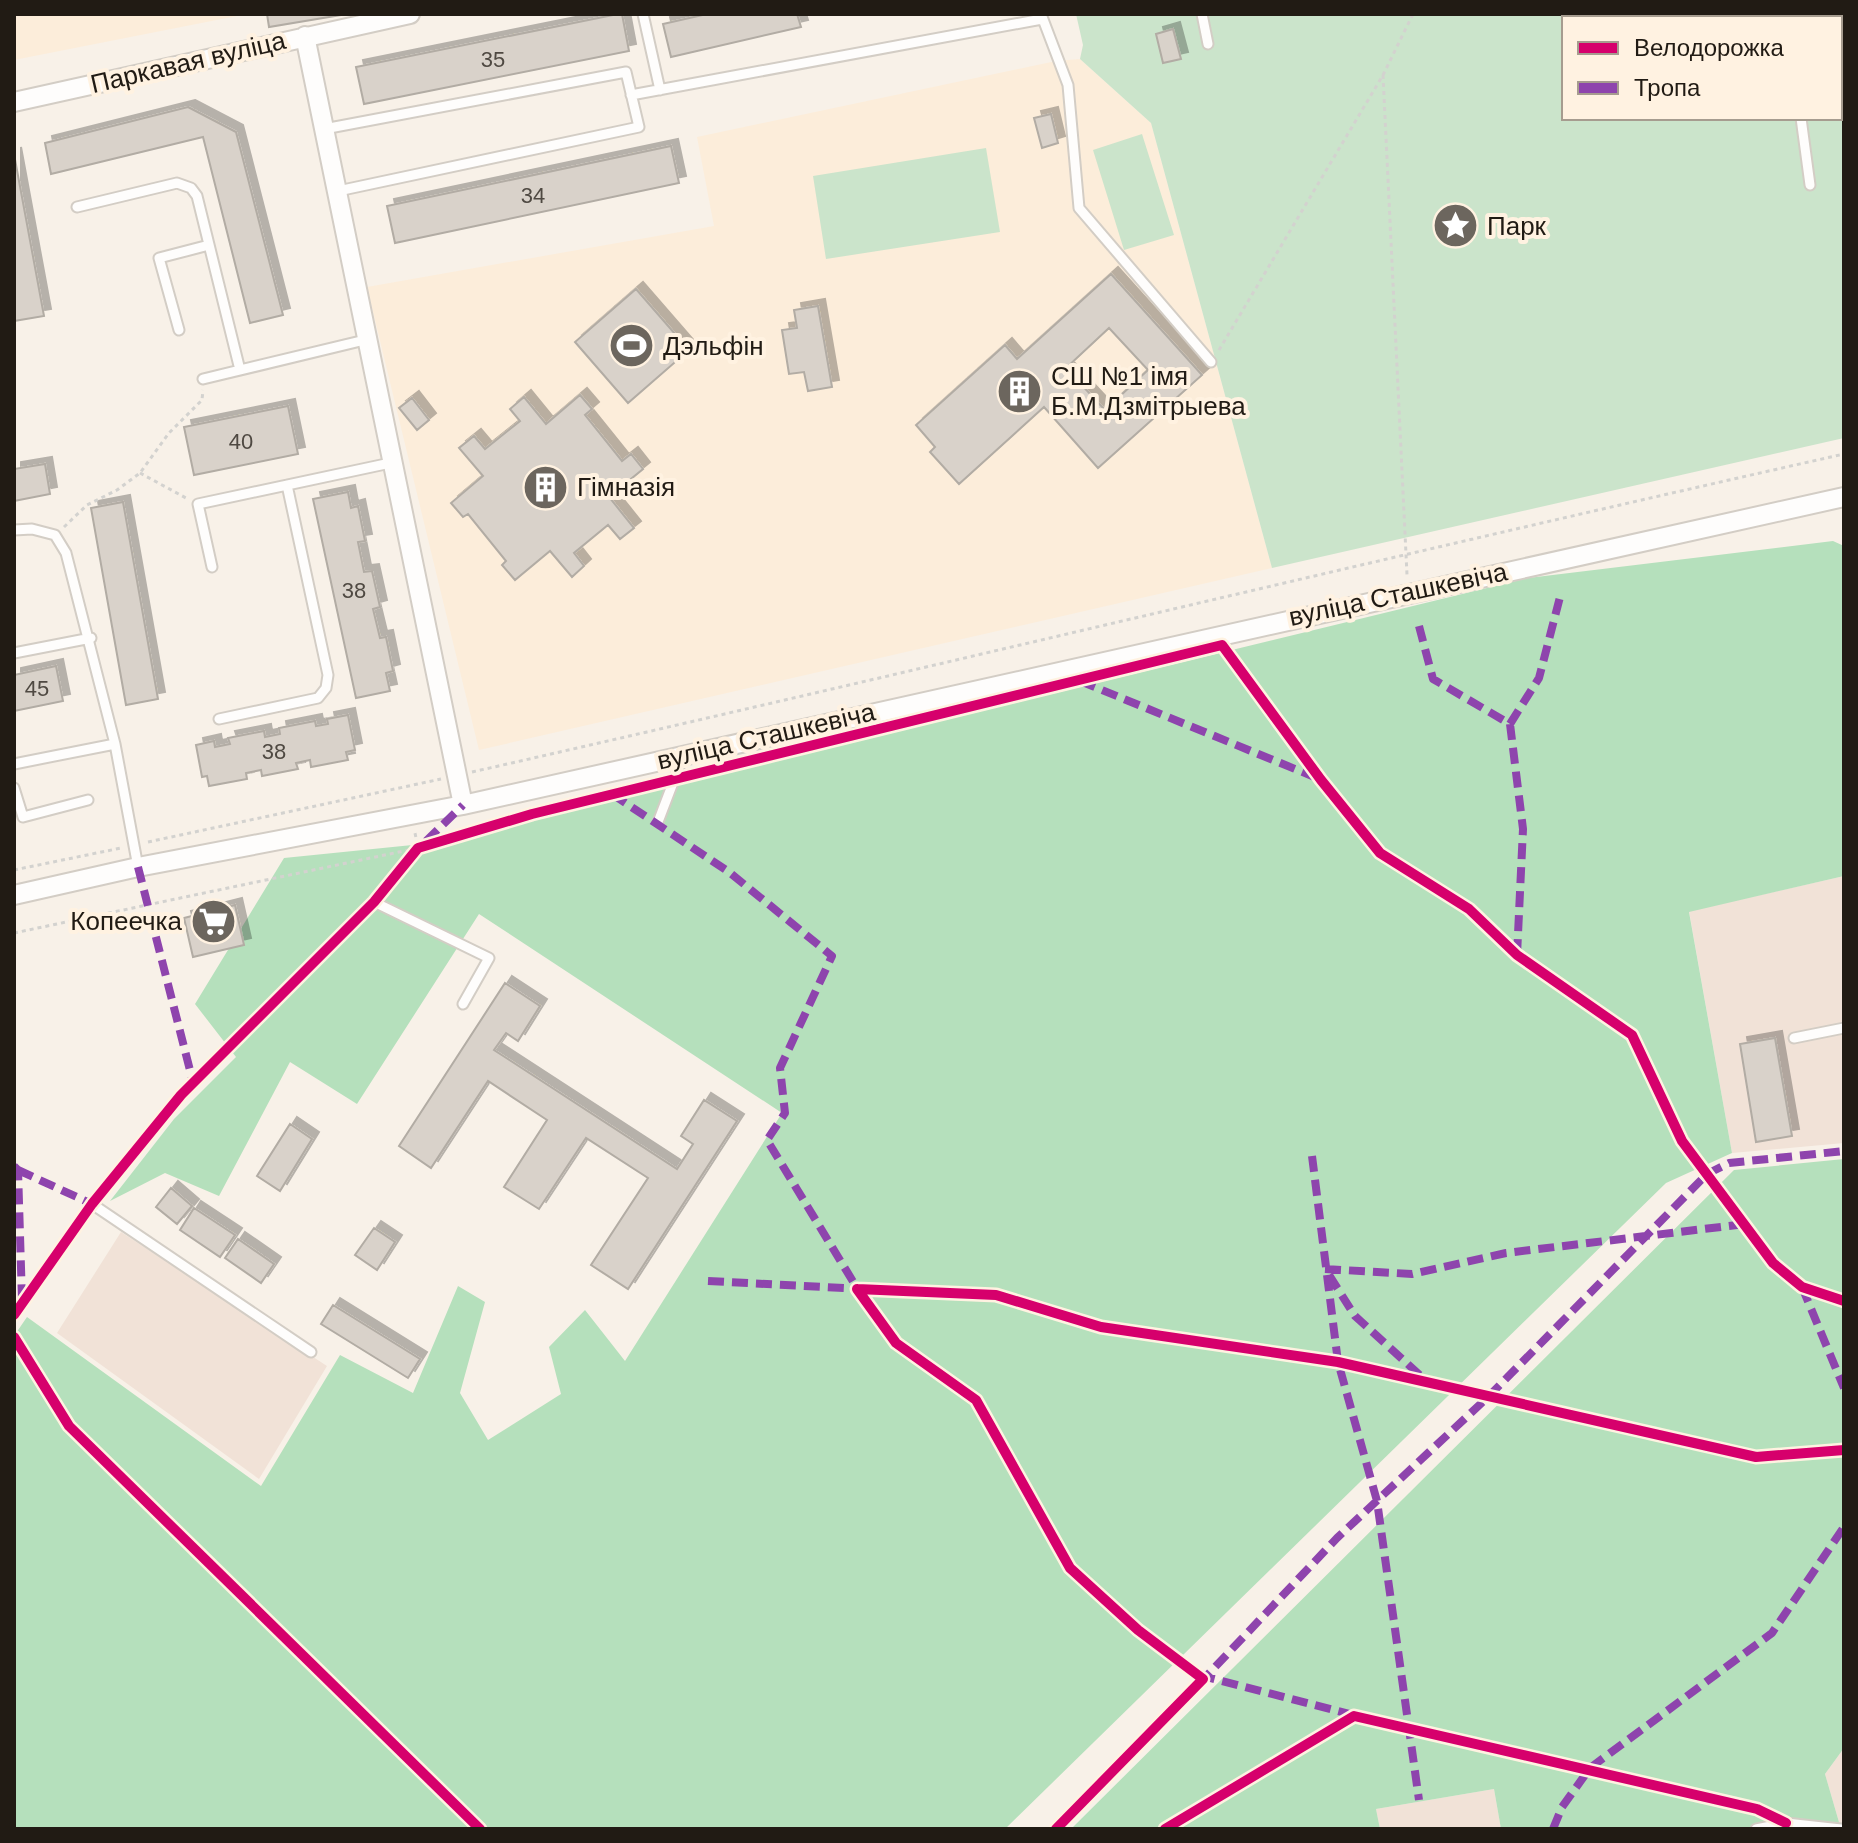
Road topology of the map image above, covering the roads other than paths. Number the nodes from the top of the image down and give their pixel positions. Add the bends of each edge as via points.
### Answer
1 (410, 14) edge
2 (643, 14) edge
3 (1202, 14) edge
4 (1041, 17) edge
5 (305, 36) junction
6 (1208, 44) dead end
7 (660, 90) junction
8 (631, 95) junction
9 (14, 102) edge
10 (1801, 120) edge
11 (324, 129) junction
12 (1810, 185) dead end
13 (338, 191) junction
14 (77, 207) dead end
15 (209, 245) junction
16 (179, 330) dead end
17 (369, 339) junction
18 (1211, 362) road end
19 (240, 370) junction
20 (203, 379) road end
21 (395, 462) junction
22 (287, 485) junction
23 (1844, 497) edge
24 (14, 530) edge
25 (212, 567) dead end
26 (91, 638) junction
27 (14, 653) edge
28 (219, 719) dead end
29 (115, 744) junction
30 (684, 754) junction
31 (14, 764) edge
32 (14, 788) edge
33 (88, 800) dead end
34 (463, 805) junction
35 (658, 822) dead end
36 (138, 867) junction
37 (14, 895) edge
38 (374, 902) dead end
39 (463, 1004) dead end
40 (1844, 1028) edge
41 (1794, 1038) dead end
42 (92, 1204) dead end
43 (311, 1352) dead end
44 (1756, 1829) edge
45 (1841, 1829) edge

1 - 5 street, Паркавая вуліца
2 - 7 lane
3 - 6 lane
4 - 7 lane
4 - 18 lane via 1068,85 1079,208
5 - 9 street, Паркавая вуліца
5 - 11 street
7 - 8 lane
8 - 11 lane via 626,72
8 - 13 lane via 639,127
10 - 12 lane
11 - 13 street
13 - 17 street
14 - 15 lane via 177,183 197,196
15 - 16 lane via 159,258
15 - 19 lane
17 - 19 lane
17 - 21 street
19 - 20 lane
21 - 22 lane
21 - 34 street
22 - 25 lane via 198,504
22 - 28 lane via 328,675 326,688 318,698
23 - 30 street, вуліца Сташкевіча
24 - 26 lane via 55,535 66,553
26 - 27 lane
26 - 29 lane
29 - 31 lane
29 - 36 lane
30 - 34 street, вуліца Сташкевіча
30 - 35 lane
32 - 33 lane via 23,817
34 - 36 street, вуліца Сташкевіча
36 - 37 street, вуліца Сташкевіча
38 - 39 lane via 489,958
40 - 41 lane
42 - 43 lane
44 - 45 lane via 1786,1823

